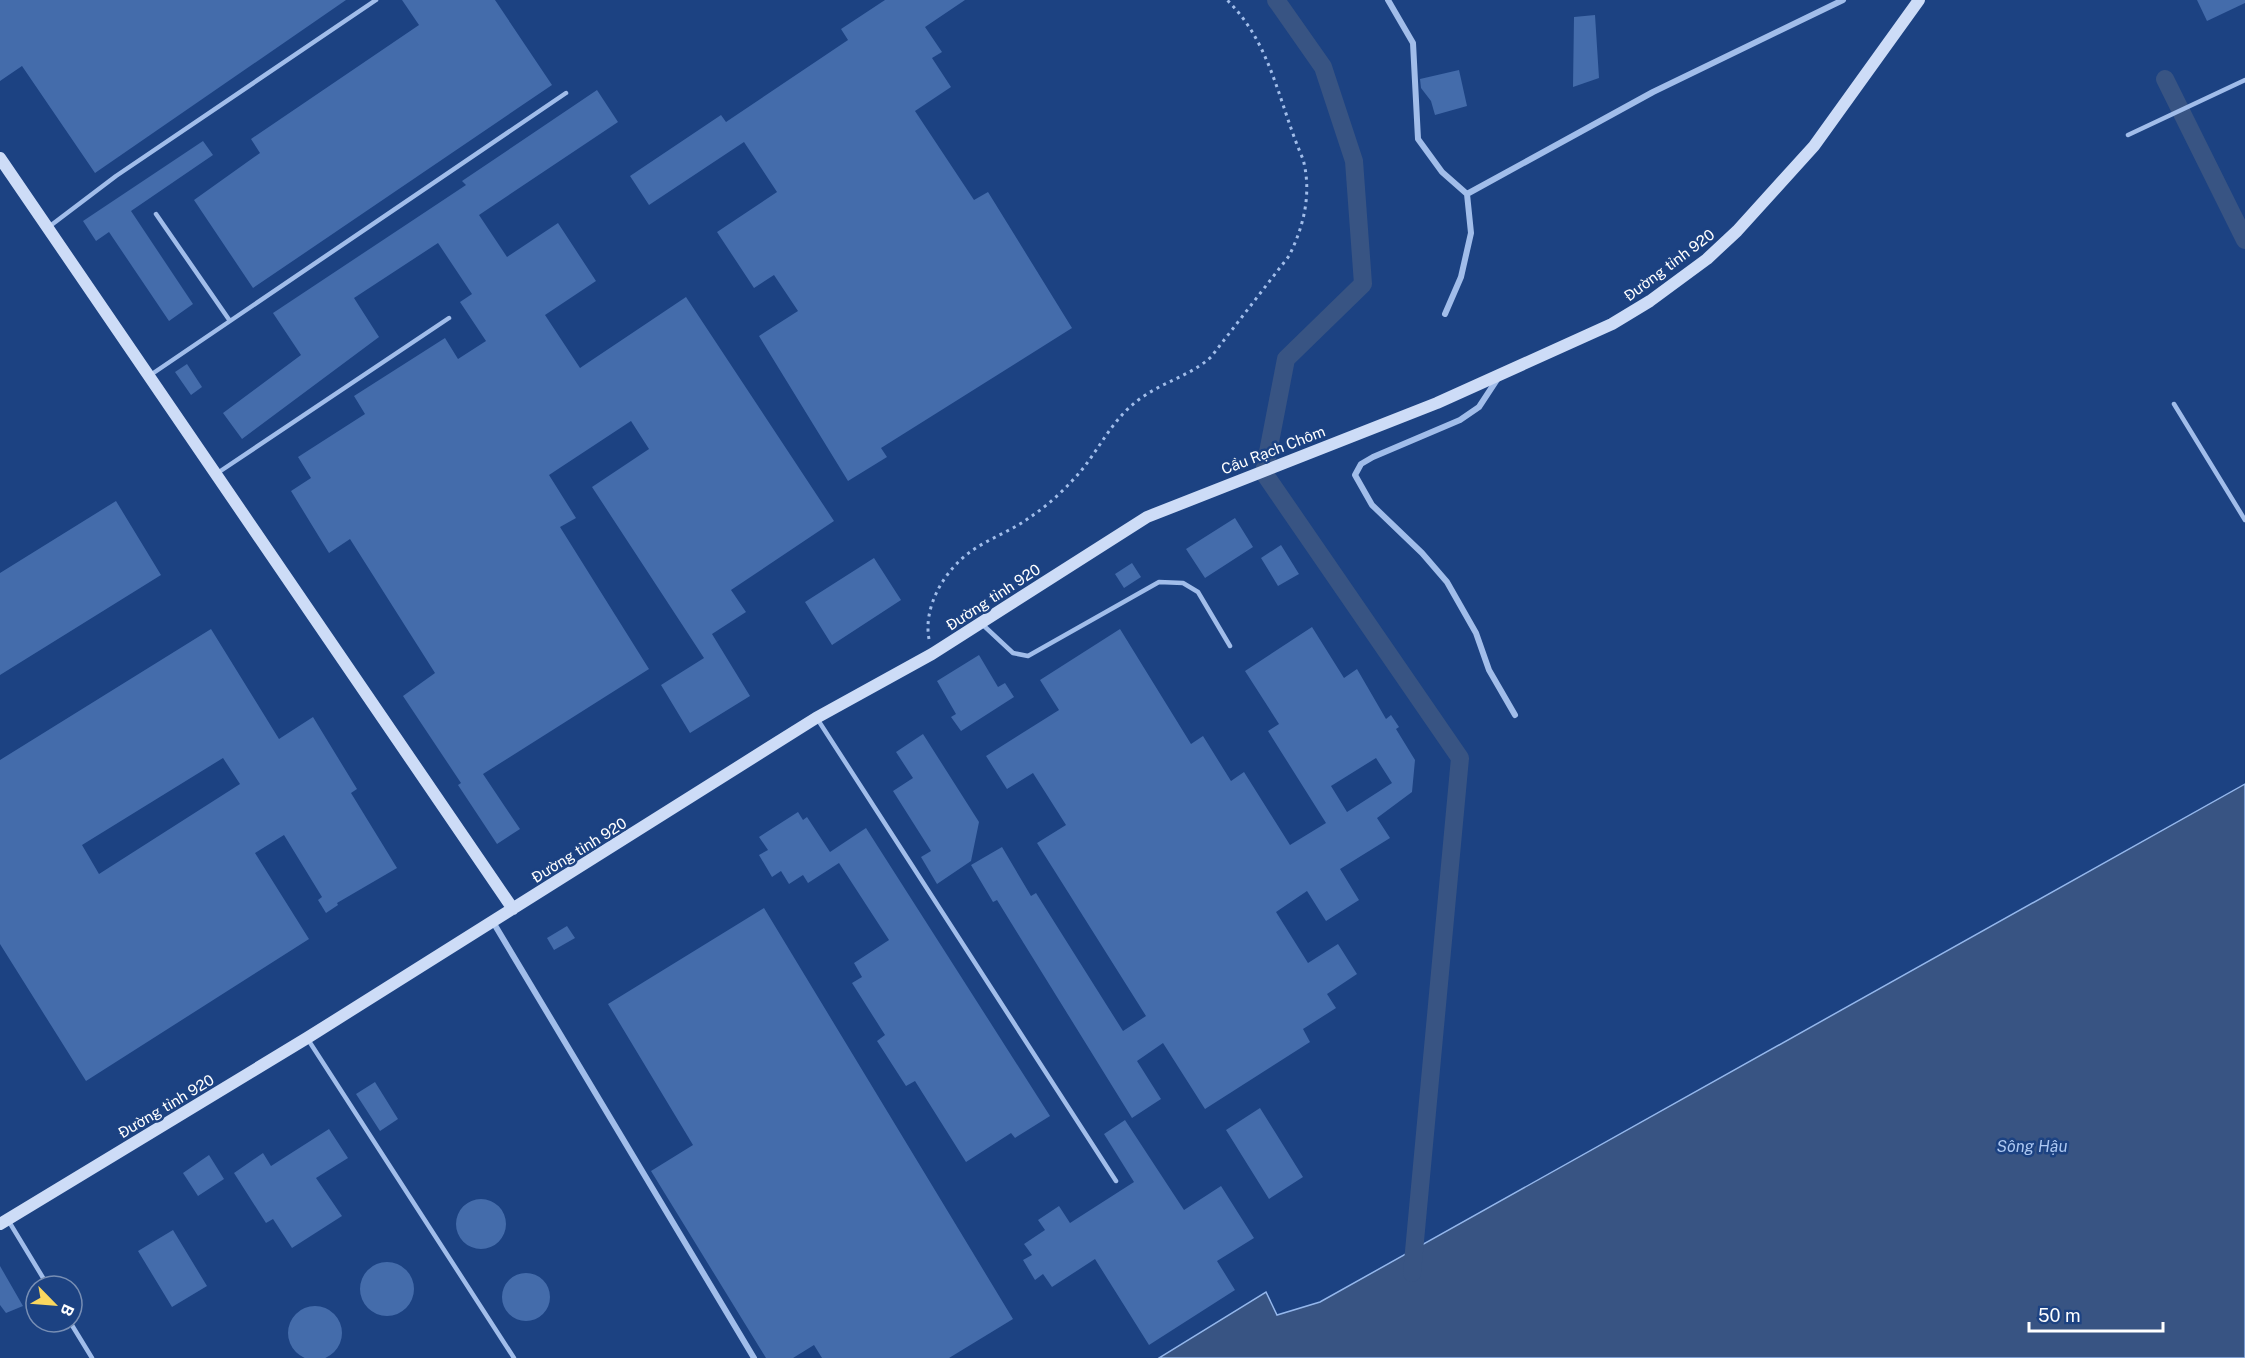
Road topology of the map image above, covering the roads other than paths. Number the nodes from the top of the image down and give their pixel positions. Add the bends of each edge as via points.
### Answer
1 (376, 0) edge
2 (1388, 0) edge
3 (1843, 0) edge
4 (1919, 0) edge
5 (2245, 80) edge
6 (566, 93) dead end
7 (2128, 135) dead end
8 (0, 158) edge
9 (1467, 194) junction
10 (156, 214) dead end
11 (47, 228) junction
12 (1445, 315) dead end
13 (449, 318) dead end
14 (230, 321) junction
15 (1500, 375) junction
16 (149, 376) junction
17 (2174, 404) dead end
18 (1382, 425) joint
19 (216, 474) junction
20 (1175, 504) joint
21 (2245, 520) edge
22 (981, 623) junction
23 (1230, 646) dead end
24 (1515, 715) dead end
25 (816, 718) junction
26 (513, 909) junction
27 (493, 922) junction
28 (308, 1038) junction
29 (1116, 1181) dead end
30 (4, 1222) edge
31 (40, 1274) edge
32 (77, 1334) edge
33 (92, 1358) edge
34 (514, 1358) edge
35 (754, 1358) edge

1 - 11 lane via 116,176
2 - 9 street via 1413,43 1418,139 1442,172
3 - 9 street via 1653,92
4 - 15 main road, Đường tỉnh 920 via 1814,146 1707,259 1612,324
5 - 7 lane
6 - 14 lane
8 - 11 main road
9 - 12 street via 1472,233 1461,277
10 - 14 lane
11 - 16 main road
13 - 19 lane
14 - 16 lane
15 - 18 main road, Đường tỉnh 920
15 - 24 street via 1470,414 1373,457 1361,464 1355,475 1372,505 1447,582
16 - 19 main road
17 - 21 lane
18 - 20 main road, Cầu Rạch Chôm
19 - 26 main road
20 - 22 main road, Đường tỉnh 920 via 1147,517
22 - 23 lane via 1013,653 1028,656 1159,582 1183,583 1198,592
22 - 25 main road, Đường tỉnh 920
25 - 26 main road, Đường tỉnh 920
25 - 29 lane
26 - 27 main road, Đường tỉnh 920
27 - 28 main road, Đường tỉnh 920
27 - 35 street
28 - 30 main road, Đường tỉnh 920
28 - 34 lane
30 - 31 lane
32 - 33 lane

